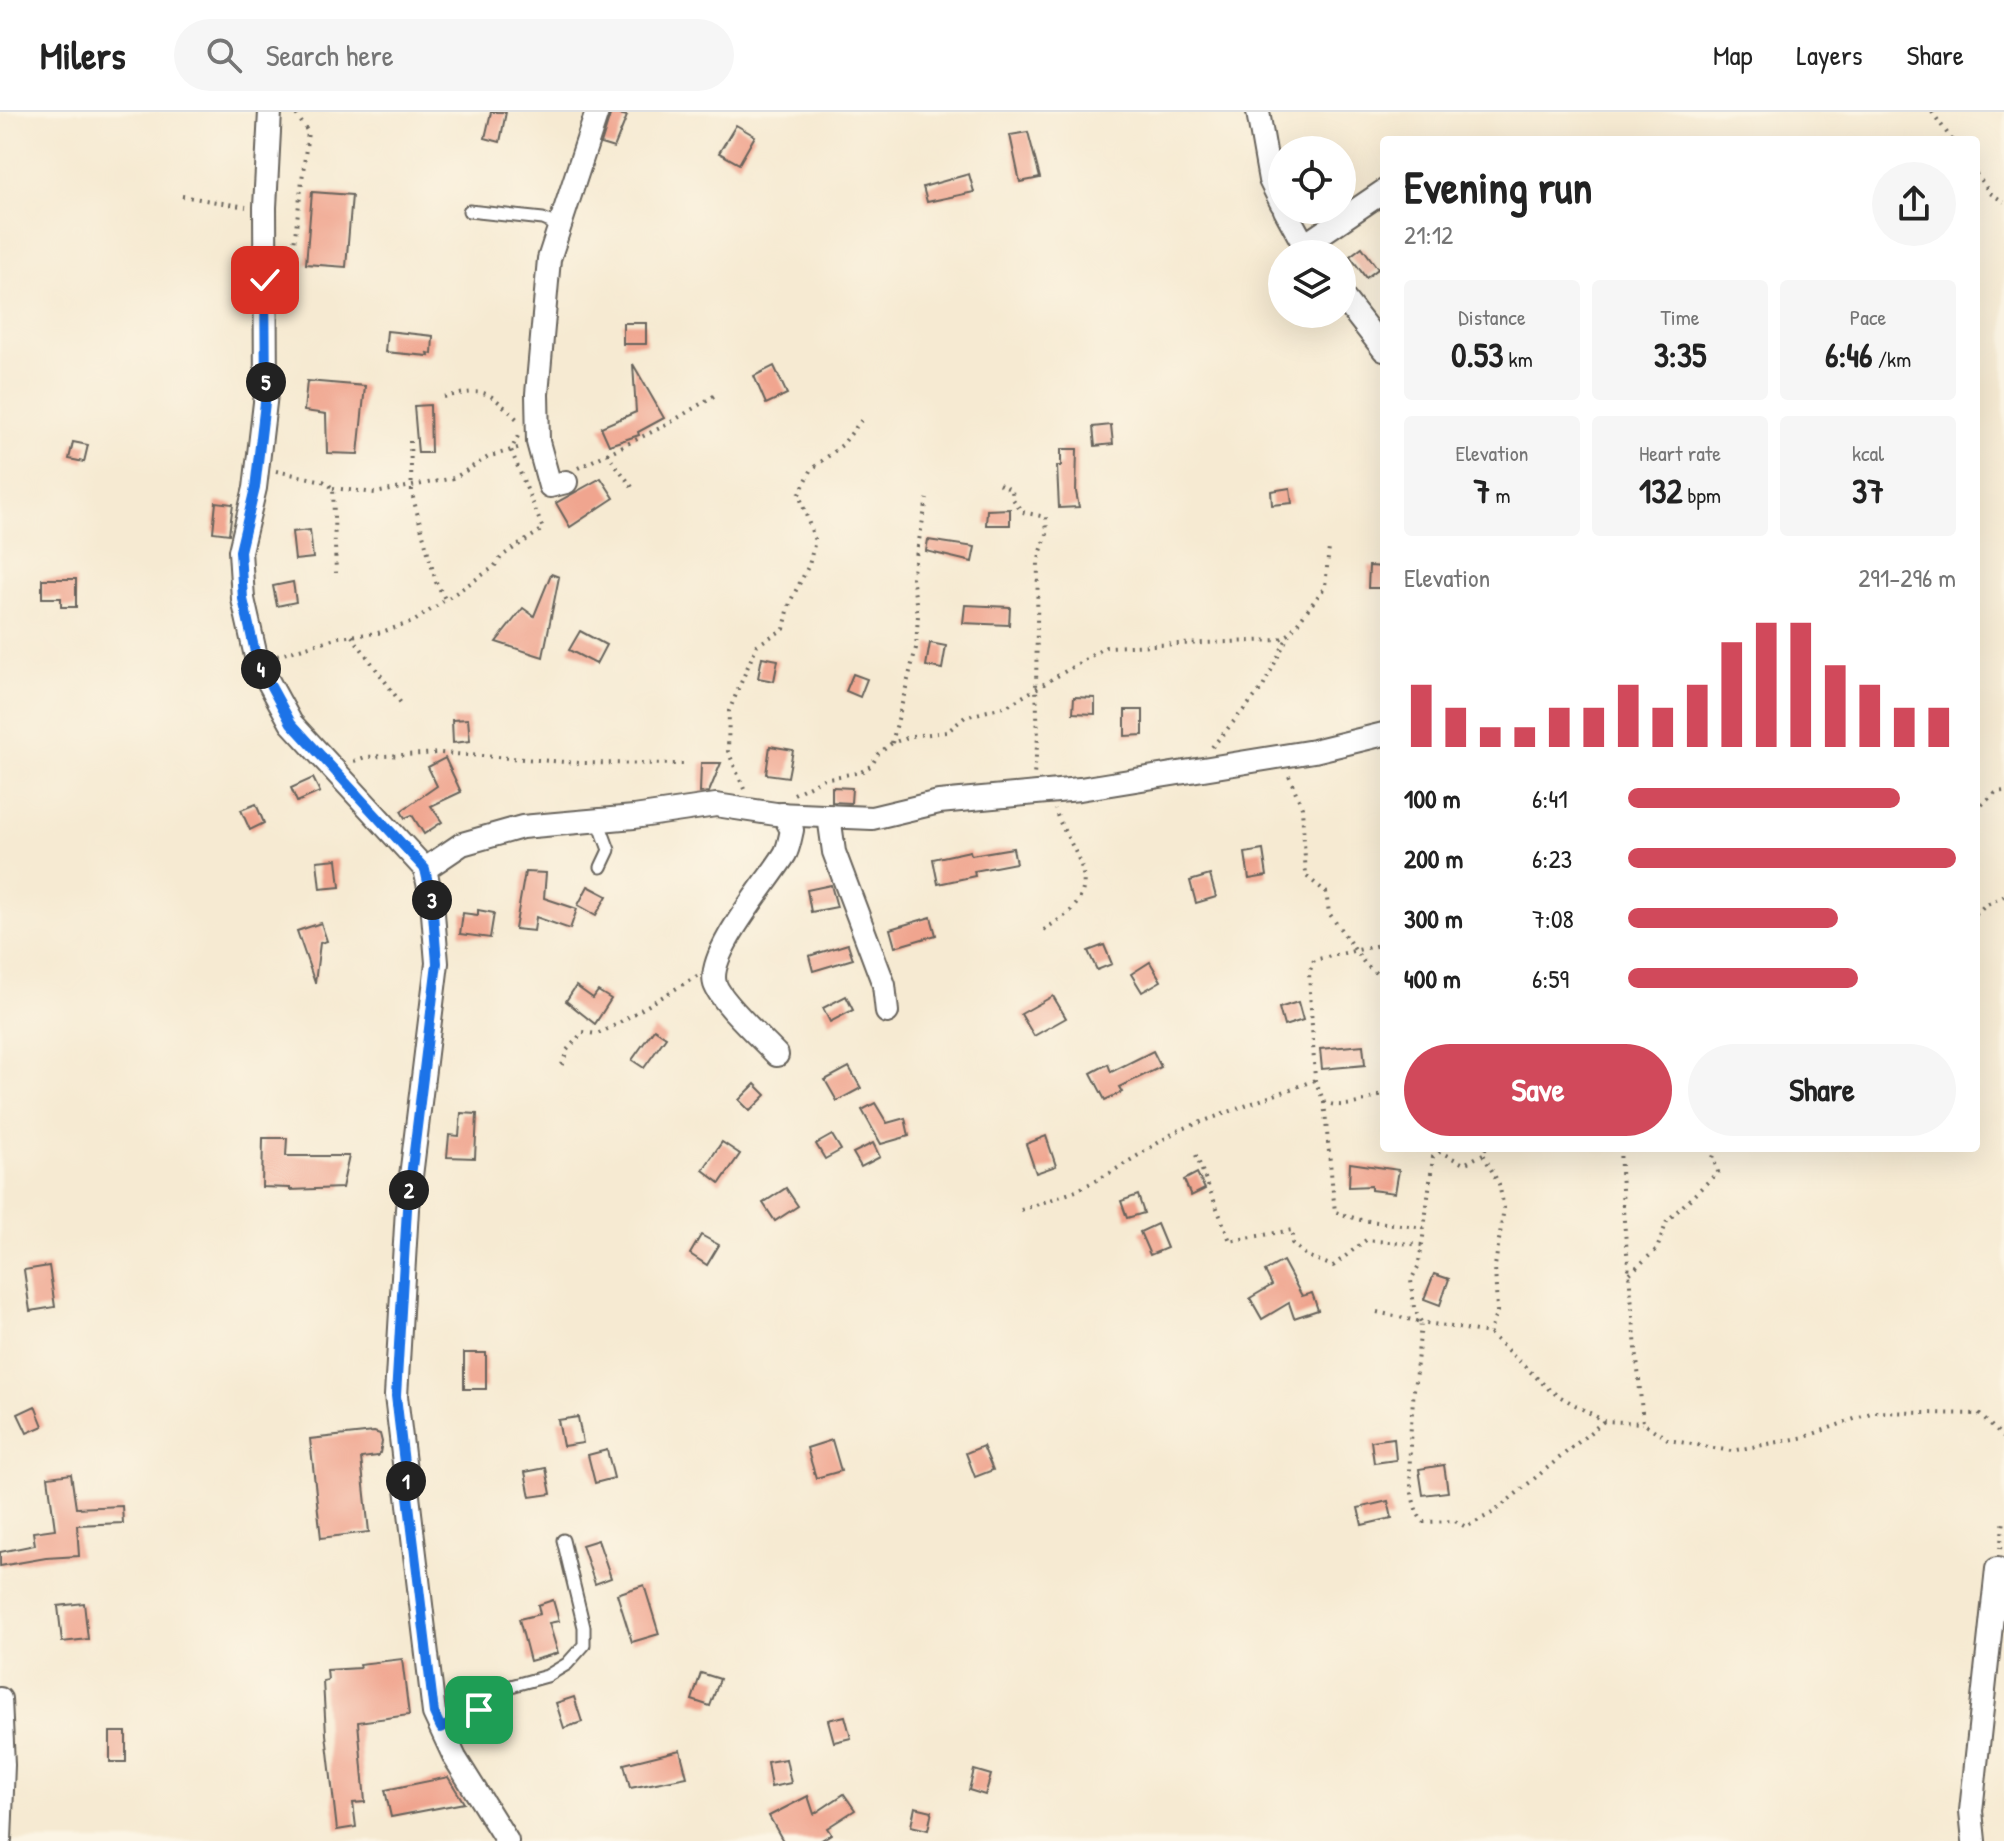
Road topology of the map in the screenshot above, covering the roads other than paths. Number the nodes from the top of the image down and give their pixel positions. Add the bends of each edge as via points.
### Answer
1 (270, 112) edge
2 (597, 112) edge
3 (1258, 112) edge
4 (1268, 169) edge
5 (1380, 194) edge
6 (469, 211) dead end
7 (559, 226) junction
8 (1319, 240) edge
9 (1356, 314) edge
10 (1380, 345) edge
11 (566, 482) road end
12 (1380, 735) edge
13 (768, 813) junction
14 (829, 816) junction
15 (598, 820) junction
16 (601, 867) dead end
17 (425, 869) junction
18 (887, 1012) dead end
19 (777, 1055) dead end
20 (563, 1540) dead end
21 (1997, 1569) road end
22 (0, 1699) edge
23 (441, 1728) junction
24 (0, 1840) edge
25 (507, 1841) edge
26 (1974, 1841) edge

1 - 17 street via 266,394 255,488 240,551 243,599 257,661 291,723
2 - 7 street
3 - 4 street
5 - 8 street
6 - 7 lane via 543,219
7 - 11 street via 549,259 538,442 550,486
9 - 10 street
12 - 14 street via 1272,758 1051,792 939,802 872,818
13 - 14 street
13 - 15 street via 716,805
13 - 19 street via 792,830 786,852 739,917 714,981 720,995
14 - 18 street via 834,852 884,985
15 - 16 lane via 609,850
15 - 17 street via 522,827 462,844
17 - 23 street via 437,963 407,1209 396,1396 434,1713
20 - 23 lane via 584,1645 547,1676 511,1686 479,1710
21 - 26 street via 1971,1811
22 - 24 street
23 - 25 street

